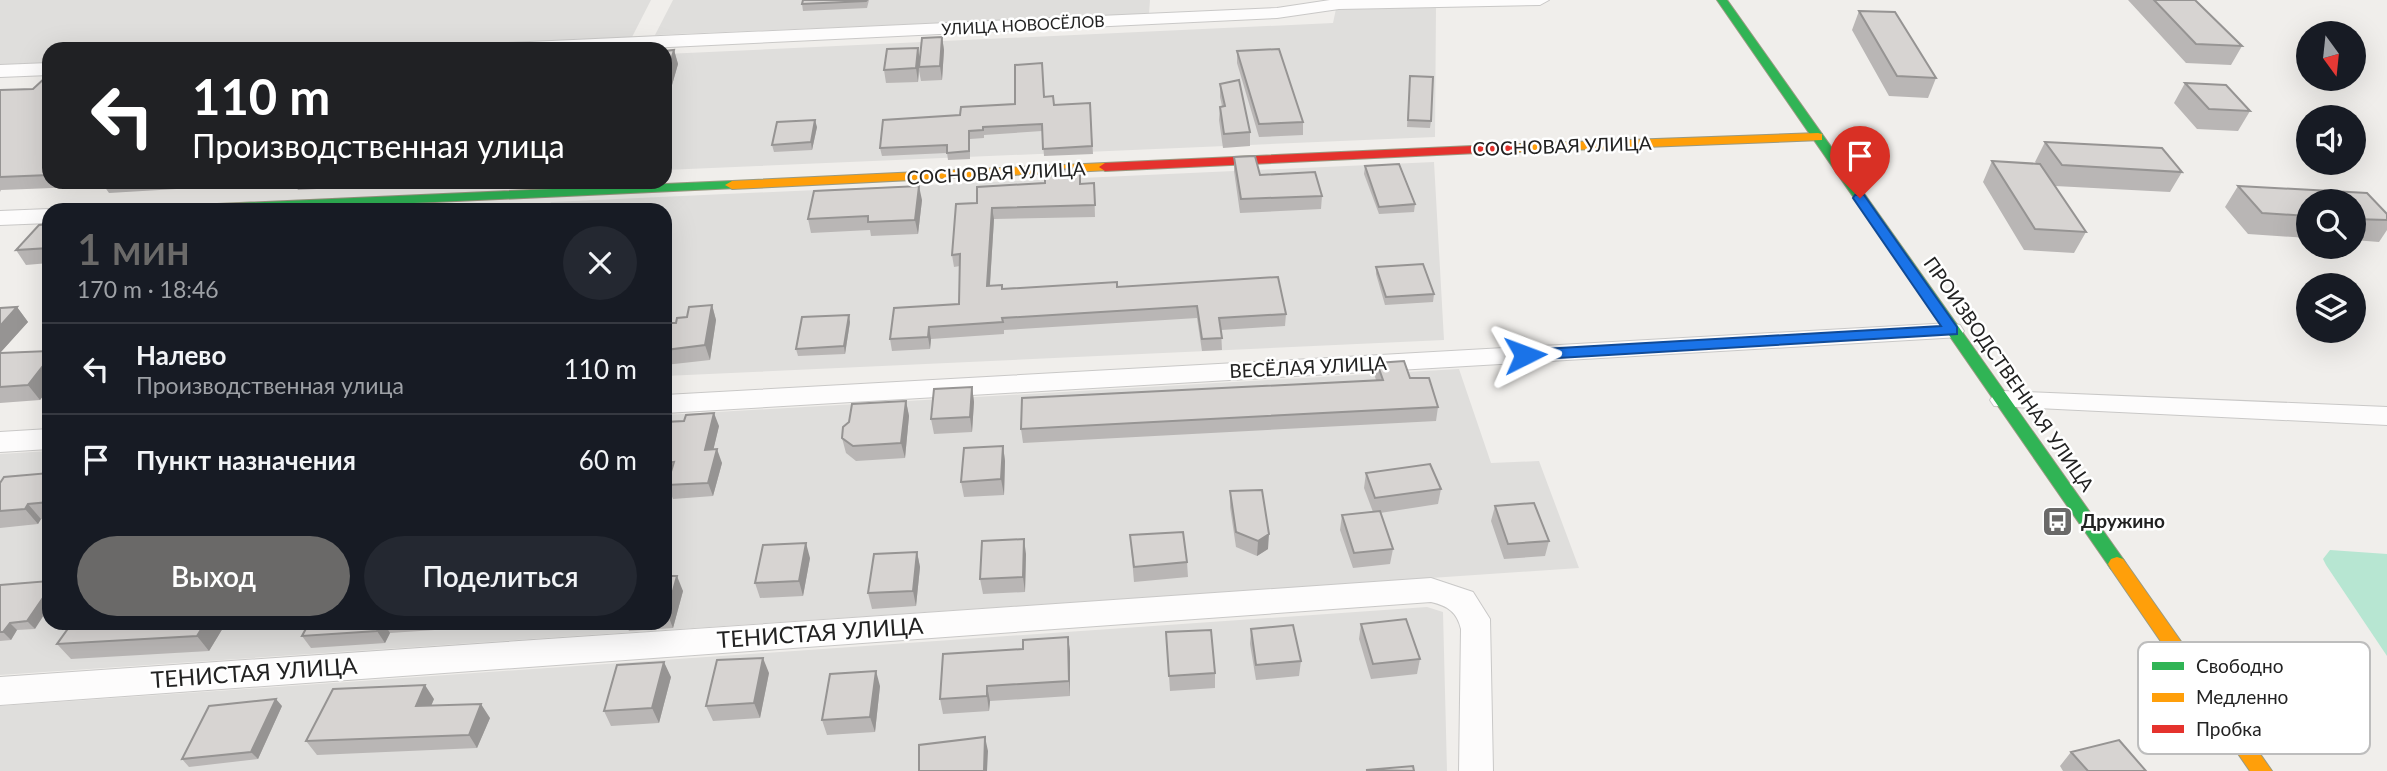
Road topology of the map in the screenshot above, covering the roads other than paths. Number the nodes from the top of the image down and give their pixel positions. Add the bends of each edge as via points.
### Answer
1 (1539, 0) edge
2 (1722, 0) edge
3 (657, 42) edge
4 (42, 69) edge
5 (0, 71) edge
6 (1818, 137) junction
7 (672, 188) edge
8 (651, 189) edge
9 (332, 203) edge
10 (42, 216) edge
11 (0, 218) edge
12 (1951, 331) junction
13 (2003, 400) junction
14 (672, 404) edge
15 (2387, 416) edge
16 (42, 439) edge
17 (0, 442) edge
18 (2172, 642) edge
19 (0, 691) edge
20 (2250, 754) edge
21 (1476, 771) edge
22 (2262, 771) edge

1 - 3 street, УЛИЦА НОВОСЁЛОВ via 1339,4 1277,13
2 - 6 street, ПРОИЗВОДСТВЕННАЯ УЛИЦА
4 - 5 street
6 - 7 street, СОСНОВАЯ УЛИЦА via 1267,157
6 - 12 street, ПРОИЗВОДСТВЕННАЯ УЛИЦА
8 - 9 street, СОСНОВАЯ УЛИЦА
10 - 11 street
12 - 13 street, ПРОИЗВОДСТВЕННАЯ УЛИЦА
12 - 14 street, ВЕСЁЛАЯ УЛИЦА
13 - 15 street
13 - 18 street, ПРОИЗВОДСТВЕННАЯ УЛИЦА
16 - 17 street
19 - 21 street, ТЕНИСТАЯ УЛИЦА via 1431,590 1458,596 1474,612
20 - 22 street, ПРОИЗВОДСТВЕННАЯ УЛИЦА

